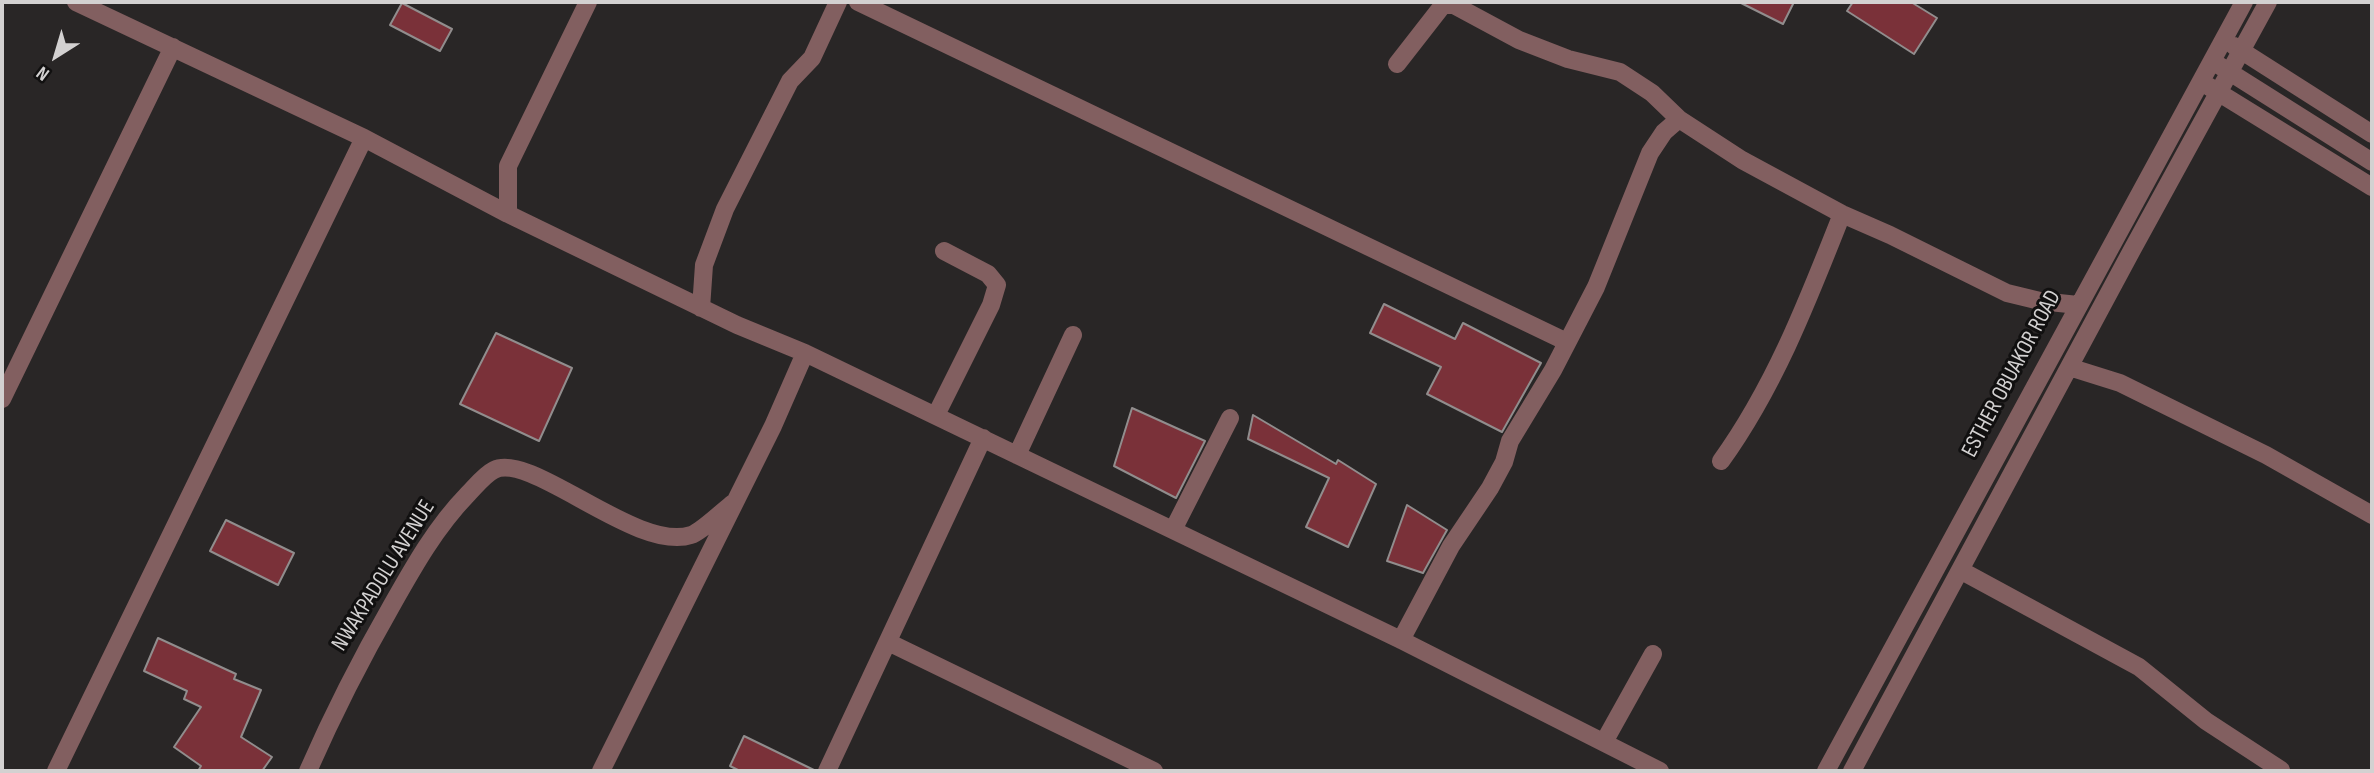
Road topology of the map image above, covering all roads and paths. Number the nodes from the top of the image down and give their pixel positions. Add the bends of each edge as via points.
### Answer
1 (76, 2) edge
2 (588, 2) edge
3 (838, 2) edge
4 (858, 2) edge
5 (2244, 2) edge
6 (2268, 2) edge
7 (2222, 39) junction
8 (173, 47) junction
9 (2241, 50) junction
10 (2211, 60) junction
11 (1398, 64) dead end
12 (2229, 71) junction
13 (2200, 81) junction
14 (2217, 92) junction
15 (1679, 120) junction
16 (2372, 134) edge
17 (363, 138) junction
18 (2372, 162) edge
19 (2372, 187) edge
20 (508, 214) junction
21 (1842, 214) junction
22 (944, 251) dead end
23 (2078, 305) junction
24 (701, 307) junction
25 (1073, 335) dead end
26 (1567, 342) junction
27 (805, 353) junction
28 (2069, 367) junction
29 (2, 399) edge
30 (936, 415) junction
31 (1230, 418) dead end
32 (983, 438) junction
33 (1017, 455) junction
34 (1721, 461) dead end
35 (733, 503) junction
36 (2372, 515) edge
37 (1172, 530) junction
38 (1961, 570) junction
39 (1401, 640) junction
40 (888, 642) junction
41 (1653, 654) dead end
42 (1604, 742) junction
43 (2281, 770) edge
44 (56, 771) edge
45 (309, 771) edge
46 (601, 771) edge
47 (827, 771) edge
48 (1154, 771) edge
49 (1660, 771) edge
50 (1826, 771) edge
51 (1852, 771) edge

1 - 8 street
2 - 20 street via 508,166
3 - 24 street via 812,58 790,81 725,209 704,265
4 - 26 street
5 - 7 street, ESTHER OBUAKOR ROAD
6 - 9 street, ESTHER OBUAKOR ROAD
7 - 9 street
7 - 10 street, ESTHER OBUAKOR ROAD
8 - 17 street
8 - 29 street
9 - 12 street, ESTHER OBUAKOR ROAD
9 - 16 street
10 - 12 street
10 - 13 street, ESTHER OBUAKOR ROAD
11 - 15 street via 1443,5 1454,5 1531,45 1620,72 1653,93
12 - 14 street, ESTHER OBUAKOR ROAD
12 - 18 street
13 - 14 street
13 - 23 street, ESTHER OBUAKOR ROAD
14 - 19 street
14 - 28 street, ESTHER OBUAKOR ROAD
15 - 21 street
15 - 26 street via 1650,153 1596,287
17 - 20 street
17 - 44 street
20 - 24 street
21 - 23 street via 2007,293
21 - 34 street via 1795,332 1757,408
22 - 30 street via 988,274 997,285
23 - 50 street, ESTHER OBUAKOR ROAD
24 - 27 street
25 - 33 street
26 - 39 street via 1510,441 1490,488 1451,546
27 - 30 street
27 - 35 street
28 - 36 street via 2120,383 2266,455
28 - 38 street, ESTHER OBUAKOR ROAD
30 - 32 street
31 - 37 street
32 - 33 street
32 - 40 street
33 - 37 street
35 - 45 street, NWAKPADOLU AVENUE via 692,535 664,536 535,475 511,467 495,470 447,516 407,578 353,672
35 - 46 street
37 - 39 street
38 - 43 street via 2139,667 2206,721
38 - 51 street, ESTHER OBUAKOR ROAD
39 - 42 street
40 - 47 street
40 - 48 street
41 - 42 street
42 - 49 street

